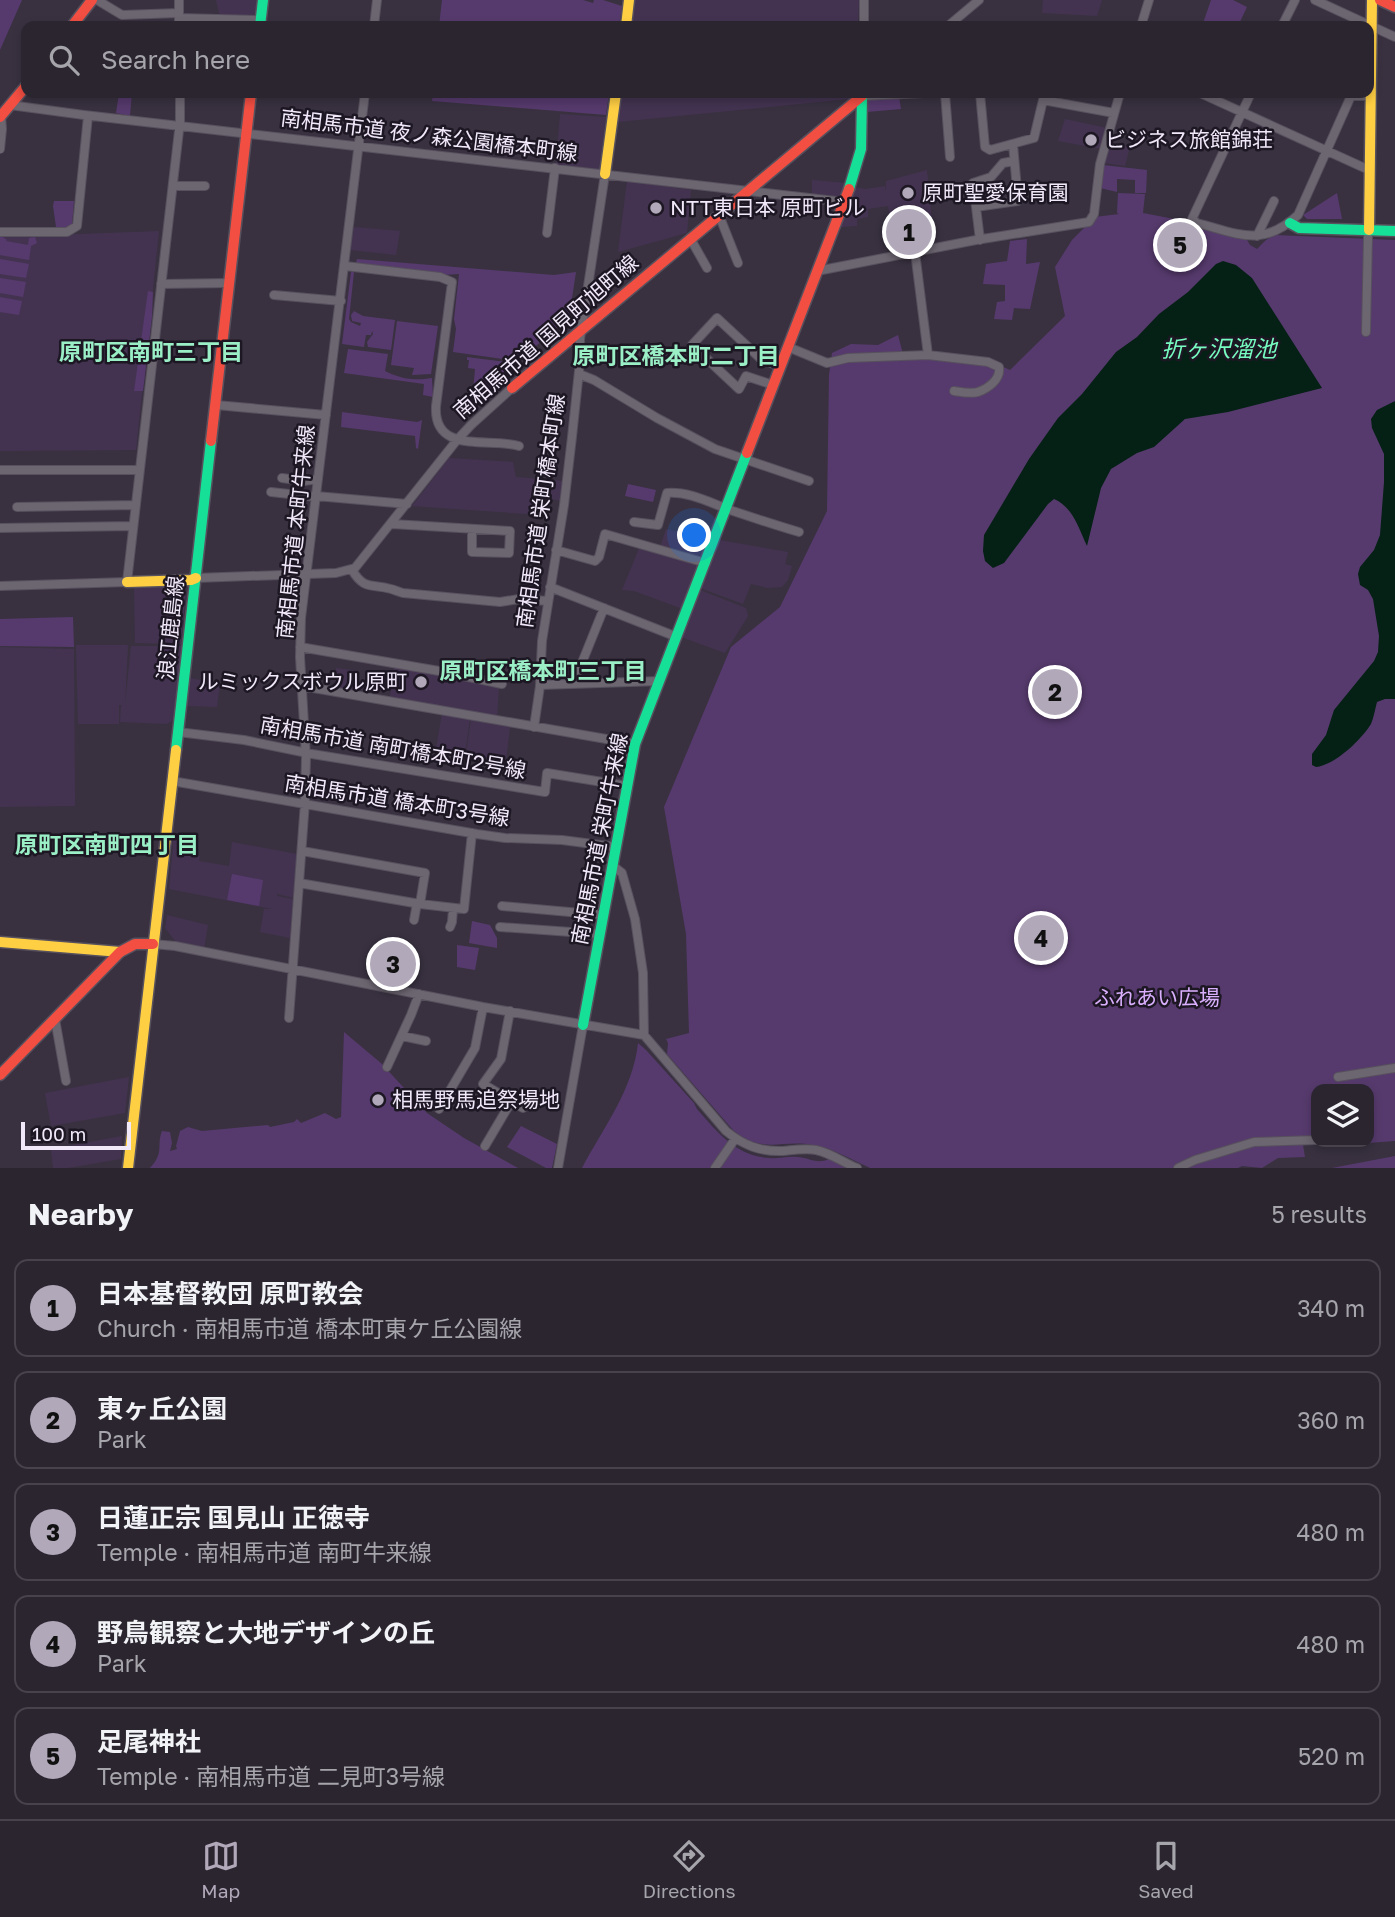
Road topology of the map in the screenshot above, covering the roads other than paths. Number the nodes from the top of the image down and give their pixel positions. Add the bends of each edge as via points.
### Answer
1 (178, 0) edge
2 (262, 0) edge
3 (377, 0) edge
4 (629, 0) edge
5 (864, 0) edge
6 (979, 0) edge
7 (1149, 0) edge
8 (1295, 0) edge
9 (1315, 0) edge
10 (1372, 0) edge
11 (1380, 0) edge
12 (92, 1) edge
13 (1395, 8) edge
14 (179, 19) edge
15 (76, 21) edge
16 (220, 21) edge
17 (260, 21) edge
18 (375, 21) edge
19 (627, 21) edge
20 (864, 21) edge
21 (953, 21) edge
22 (1142, 21) edge
23 (1284, 21) edge
24 (1360, 21) edge
25 (1371, 21) edge
26 (1374, 27) edge
27 (1395, 37) edge
28 (21, 92) edge
29 (180, 98) edge
30 (250, 98) edge
31 (364, 98) edge
32 (615, 98) edge
33 (859, 98) edge
34 (864, 98) edge
35 (945, 98) edge
36 (980, 98) edge
37 (1043, 98) edge
38 (1047, 98) edge
39 (1118, 98) edge
40 (1211, 98) edge
41 (1249, 98) edge
42 (1350, 98) edge
43 (1370, 98) edge
44 (10, 105) junction
45 (1242, 112) junction
46 (1114, 113) junction
47 (0, 116) edge
48 (88, 116) junction
49 (180, 125) junction
50 (246, 133) junction
51 (1013, 144) junction
52 (359, 146) junction
53 (0, 149) edge
54 (1327, 150) junction
55 (950, 157) dead end
56 (1014, 161) junction
57 (555, 168) junction
58 (1369, 170) junction
59 (605, 174) junction
60 (173, 186) junction
61 (205, 186) dead end
62 (747, 191) junction
63 (1274, 201) dead end
64 (844, 202) junction
65 (976, 207) junction
66 (719, 215) junction
67 (1290, 223) junction
68 (1395, 230) edge
69 (0, 232) edge
70 (547, 233) dead end
71 (1368, 233) junction
72 (1257, 236) junction
73 (690, 239) junction
74 (980, 240) junction
75 (915, 252) junction
76 (738, 263) dead end
77 (345, 266) junction
78 (707, 268) dead end
79 (817, 271) junction
80 (229, 283) junction
81 (161, 284) junction
82 (274, 295) dead end
83 (341, 301) junction
84 (582, 328) junction
85 (1366, 332) dead end
86 (788, 347) junction
87 (928, 355) junction
88 (780, 367) junction
89 (579, 374) junction
90 (773, 385) junction
91 (512, 388) joint
92 (954, 391) dead end
93 (216, 405) junction
94 (326, 415) junction
95 (457, 440) junction
96 (519, 446) dead end
97 (744, 460) junction
98 (0, 470) edge
99 (140, 470) junction
100 (282, 478) dead end
101 (318, 479) junction
102 (809, 481) dead end
103 (271, 492) dead end
104 (316, 496) junction
105 (407, 504) junction
106 (136, 505) junction
107 (17, 507) dead end
108 (726, 508) junction
109 (634, 522) dead end
110 (392, 524) junction
111 (133, 526) junction
112 (0, 528) edge
113 (472, 530) junction
114 (799, 532) dead end
115 (556, 550) junction
116 (706, 563) junction
117 (352, 570) junction
118 (306, 573) junction
119 (196, 578) junction
120 (127, 582) junction
121 (0, 586) edge
122 (551, 587) junction
123 (548, 601) junction
124 (604, 608) junction
125 (677, 636) junction
126 (300, 647) junction
127 (660, 681) junction
128 (576, 683) junction
129 (502, 684) dead end
130 (540, 685) junction
131 (302, 686) junction
132 (534, 727) junction
133 (178, 732) junction
134 (635, 744) junction
135 (306, 752) junction
136 (172, 781) junction
137 (627, 786) junction
138 (305, 804) junction
139 (472, 833) junction
140 (616, 847) junction
141 (302, 851) junction
142 (613, 866) junction
143 (299, 883) junction
144 (418, 904) junction
145 (502, 906) dead end
146 (453, 909) junction
147 (604, 915) junction
148 (414, 920) dead end
149 (450, 927) dead end
150 (500, 927) dead end
151 (599, 934) junction
152 (0, 942) edge
153 (153, 944) junction
154 (120, 952) junction
155 (292, 970) junction
156 (419, 994) junction
157 (483, 1007) junction
158 (510, 1011) junction
159 (289, 1018) dead end
160 (55, 1019) junction
161 (583, 1025) junction
162 (644, 1035) junction
163 (402, 1036) junction
164 (426, 1041) dead end
165 (387, 1067) dead end
166 (1395, 1068) edge
167 (0, 1075) edge
168 (1338, 1077) dead end
169 (66, 1081) dead end
170 (511, 1102) junction
171 (523, 1108) dead end
172 (439, 1109) dead end
173 (735, 1139) junction
174 (1311, 1140) edge
175 (485, 1146) dead end
176 (128, 1168) edge
177 (558, 1168) edge
178 (715, 1168) edge
179 (857, 1168) edge
180 (1178, 1168) edge

1 - 14 street
2 - 17 street
3 - 18 street
4 - 19 street
5 - 20 street
6 - 21 street
7 - 22 street
8 - 23 street
9 - 24 street
10 - 25 street
11 - 13 street
12 - 14 street via 122,15
12 - 15 street
14 - 16 street
26 - 27 street
28 - 44 street
29 - 49 street
30 - 50 street, 浪江鹿島線
31 - 52 street, 南相馬市道 本町牛来線
32 - 59 street, 南相馬市道 栄町橋本町線
33 - 62 street, 南相馬市道 国見町旭町線
34 - 64 street, 南相馬市道 栄町牛来線 via 861,154
35 - 55 street
36 - 51 street via 985,147 990,150
37 - 51 street via 1034,138
38 - 46 street
39 - 46 street
40 - 45 street
41 - 45 street
42 - 54 street
43 - 58 street
44 - 47 street
44 - 48 street, 南相馬市道 夜ノ森公園橋本町線
45 - 54 street
45 - 72 street via 1192,221
46 - 74 street via 1091,219
47 - 53 street
48 - 49 street, 南相馬市道 夜ノ森公園橋本町線
48 - 69 street via 77,226 67,232
49 - 50 street, 南相馬市道 夜ノ森公園橋本町線
49 - 60 street
50 - 52 street, 南相馬市道 夜ノ森公園橋本町線
50 - 80 street, 浪江鹿島線
51 - 56 street
52 - 57 street, 南相馬市道 夜ノ森公園橋本町線
52 - 77 street, 南相馬市道 本町牛来線
54 - 58 street
54 - 67 street
56 - 65 street via 973,183
56 - 65 street via 1018,201
57 - 59 street, 南相馬市道 夜ノ森公園橋本町線
57 - 70 street
58 - 71 street
59 - 62 street, 南相馬市道 夜ノ森公園橋本町線
59 - 84 street, 南相馬市道 栄町橋本町線
60 - 61 street
60 - 81 street
62 - 64 street, 南相馬市道 夜ノ森公園橋本町線
62 - 66 street, 南相馬市道 国見町旭町線
63 - 72 street
64 - 79 street, 南相馬市道 栄町牛来線
65 - 74 street
66 - 73 street, 南相馬市道 国見町旭町線
66 - 76 street
67 - 71 street via 1299,228
67 - 72 street
68 - 71 street
71 - 85 street
73 - 78 street
73 - 84 street, 南相馬市道 国見町旭町線
74 - 75 street
75 - 79 street
75 - 87 street
77 - 83 street, 南相馬市道 本町牛来線
77 - 95 street via 452,282 436,418
79 - 86 street, 南相馬市道 栄町牛来線
80 - 81 street
80 - 93 street, 浪江鹿島線
81 - 99 street
82 - 83 street
83 - 94 street, 南相馬市道 本町牛来線
84 - 89 street, 南相馬市道 栄町橋本町線
84 - 91 street, 南相馬市道 国見町旭町線
86 - 87 street via 827,363
86 - 88 street, 南相馬市道 栄町牛来線
87 - 92 street via 999,367 998,379 983,389
88 - 90 street, 南相馬市道 栄町牛来線
88 - 90 street via 760,358 718,318 692,345 739,389 746,376
89 - 97 street via 707,445
89 - 115 street, 南相馬市道 栄町橋本町線
90 - 97 street, 南相馬市道 栄町牛来線
91 - 95 street, 南相馬市道 国見町旭町線
93 - 94 street
93 - 119 street, 浪江鹿島線
94 - 101 street, 南相馬市道 本町牛来線
95 - 96 street
95 - 105 street, 南相馬市道 国見町旭町線
97 - 102 street
97 - 108 street, 南相馬市道 栄町牛来線
98 - 99 street
99 - 106 street
100 - 101 street
101 - 104 street, 南相馬市道 本町牛来線
103 - 104 street
104 - 105 street
104 - 118 street, 南相馬市道 本町牛来線
105 - 110 street, 南相馬市道 国見町旭町線
106 - 107 street
106 - 111 street
108 - 109 street via 667,493 658,525
108 - 114 street
108 - 116 street, 南相馬市道 栄町牛来線
110 - 113 street
110 - 117 street, 南相馬市道 国見町旭町線
111 - 112 street
111 - 120 street
113 - 113 street via 510,531 509,553 472,552
115 - 116 street via 595,561 605,534
115 - 122 street, 南相馬市道 栄町橋本町線
116 - 125 street, 南相馬市道 栄町牛来線
117 - 118 street
117 - 123 street via 368,586 402,593
118 - 119 street
118 - 126 street, 南相馬市道 本町牛来線
119 - 120 street
119 - 133 street, 浪江鹿島線
120 - 121 street
122 - 123 street, 南相馬市道 栄町橋本町線
122 - 124 street
123 - 130 street, 南相馬市道 栄町橋本町線
124 - 125 street
124 - 128 street
125 - 127 street, 南相馬市道 栄町牛来線
126 - 129 street
126 - 131 street, 南相馬市道 本町牛来線
127 - 128 street
127 - 134 street, 南相馬市道 栄町牛来線
128 - 130 street
130 - 132 street, 南相馬市道 栄町橋本町線
131 - 132 street
131 - 135 street, 南相馬市道 本町牛来線
132 - 134 street
133 - 135 street, 南相馬市道 南町橋本町2号線
133 - 136 street, 浪江鹿島線
134 - 137 street, 南相馬市道 栄町牛来線
135 - 137 street, 南相馬市道 南町橋本町2号線 via 545,792 547,773
135 - 138 street, 南相馬市道 本町牛来線
136 - 138 street, 南相馬市道 橋本町3号線
136 - 153 street, 浪江鹿島線
137 - 140 street, 南相馬市道 栄町牛来線
138 - 139 street, 南相馬市道 橋本町3号線
138 - 141 street, 南相馬市道 本町牛来線
139 - 140 street, 南相馬市道 橋本町3号線
139 - 146 street via 465,905
140 - 142 street, 南相馬市道 栄町牛来線
141 - 143 street, 南相馬市道 本町牛来線
141 - 144 street via 425,873
142 - 147 street, 南相馬市道 栄町牛来線
142 - 162 street via 622,873 635,919 643,973
143 - 144 street
143 - 155 street, 南相馬市道 本町牛来線
144 - 146 street
144 - 148 street
145 - 147 street
146 - 149 street
147 - 151 street, 南相馬市道 栄町牛来線
150 - 151 street
151 - 161 street, 南相馬市道 栄町牛来線
152 - 154 street
153 - 154 street via 132,944
153 - 155 street
153 - 176 street, 浪江鹿島線
154 - 160 street
155 - 156 street
155 - 159 street, 南相馬市道 本町牛来線
156 - 157 street
156 - 163 street
157 - 158 street
157 - 172 street via 475,1048
158 - 161 street
158 - 170 street via 501,1059 483,1084
160 - 167 street
160 - 169 street
161 - 162 street
161 - 177 street, 南相馬市道 栄町牛来線
162 - 173 street
163 - 164 street
163 - 165 street
166 - 168 street
170 - 171 street
170 - 175 street
173 - 178 street
173 - 179 street via 760,1150 826,1153
174 - 180 street via 1254,1142

